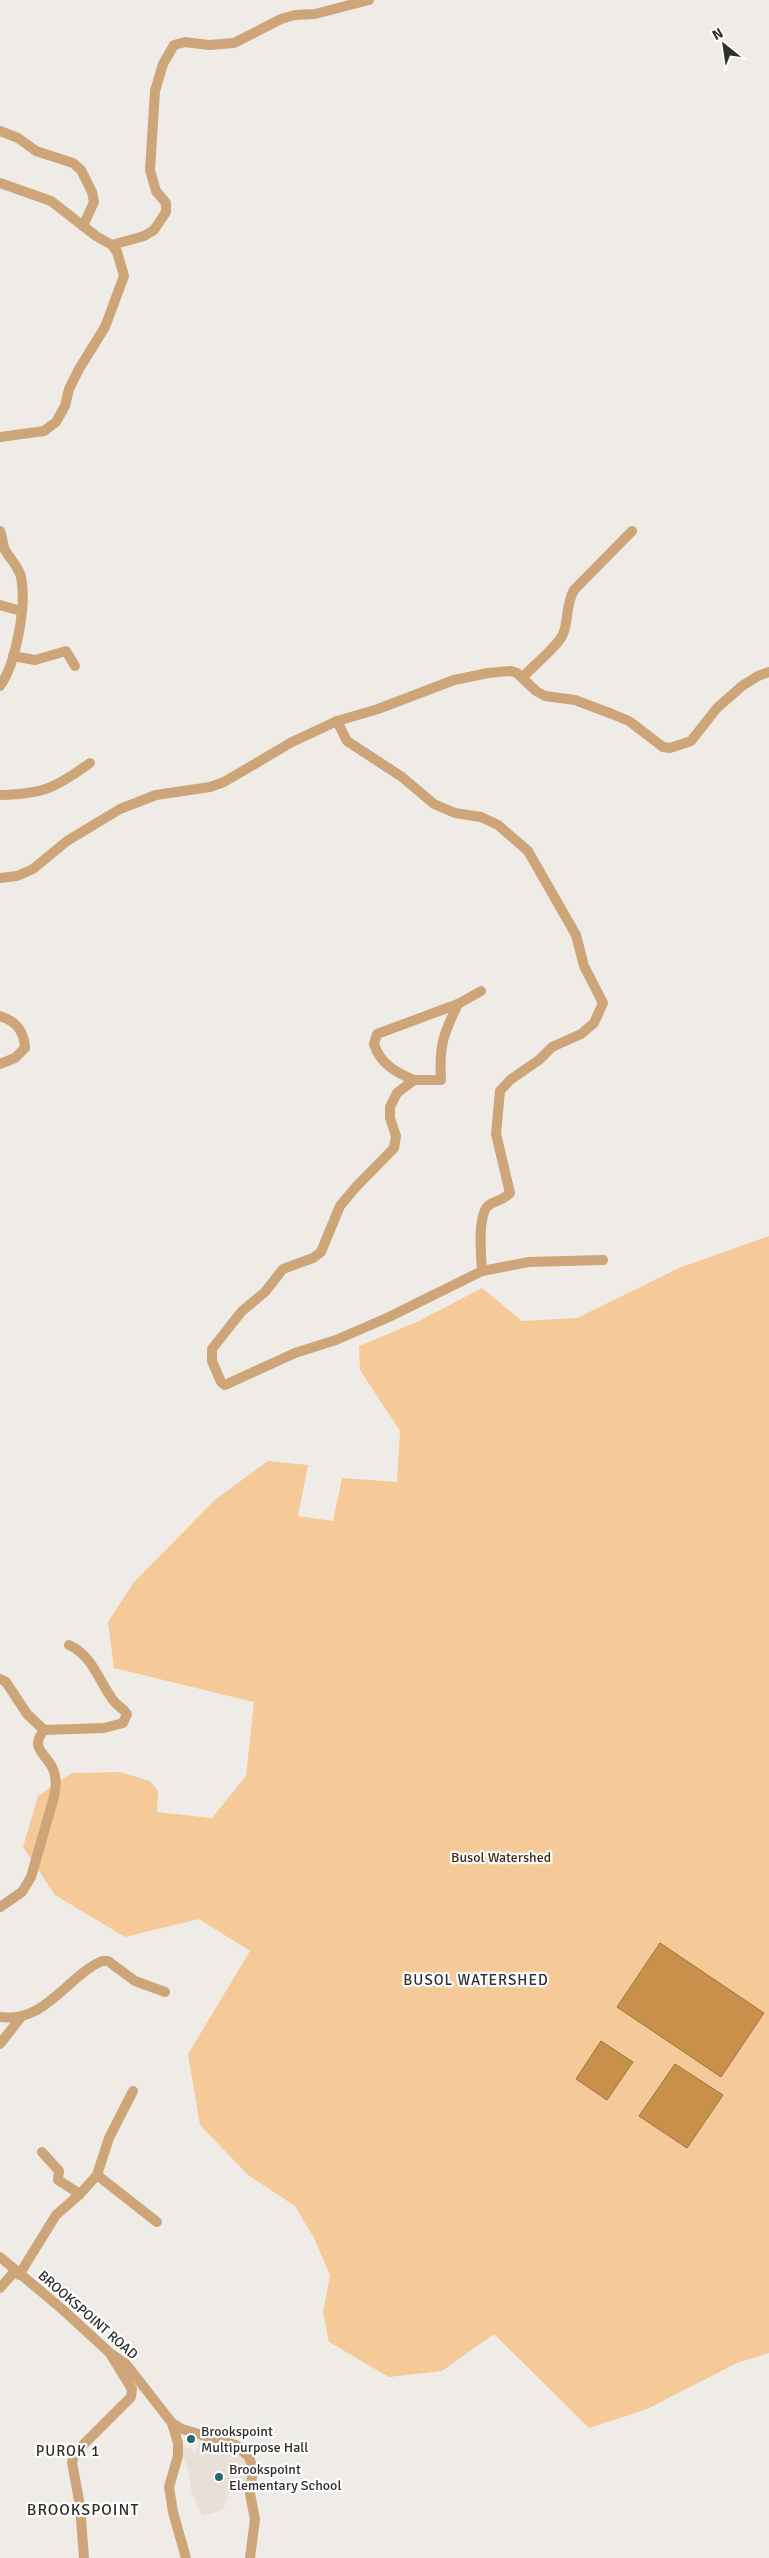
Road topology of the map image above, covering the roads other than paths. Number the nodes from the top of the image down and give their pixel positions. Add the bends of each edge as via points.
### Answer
1 (369, 0) edge
2 (0, 131) edge
3 (0, 183) edge
4 (83, 226) junction
5 (112, 245) junction
6 (0, 437) edge
7 (632, 530) dead end
8 (0, 531) edge
9 (0, 605) edge
10 (21, 611) junction
11 (13, 656) junction
12 (75, 666) dead end
13 (769, 672) edge
14 (524, 677) junction
15 (0, 686) edge
16 (337, 721) junction
17 (90, 763) dead end
18 (0, 795) edge
19 (0, 878) edge
20 (481, 991) dead end
21 (458, 1004) junction
22 (0, 1016) edge
23 (0, 1064) edge
24 (414, 1080) junction
25 (603, 1260) dead end
26 (482, 1271) junction
27 (69, 1645) dead end
28 (0, 1679) edge
29 (44, 1730) junction
30 (0, 1907) edge
31 (165, 1992) dead end
32 (0, 2017) edge
33 (21, 2017) junction
34 (0, 2044) edge
35 (133, 2091) dead end
36 (42, 2152) dead end
37 (96, 2175) junction
38 (80, 2194) junction
39 (157, 2222) dead end
40 (0, 2257) edge
41 (17, 2273) junction
42 (0, 2288) edge
43 (110, 2353) junction
44 (172, 2422) junction
45 (84, 2558) edge
46 (186, 2558) edge
47 (250, 2558) edge

1 - 5 street via 281,19 234,43 185,42 174,45 163,64 155,91 150,170 156,191 166,203 166,212 154,230
2 - 4 street via 18,138 36,151 73,163 81,170 94,202
3 - 4 street via 51,201
4 - 5 street
5 - 6 street via 124,276 105,327 69,388 65,406 56,422 36,433
7 - 14 street via 574,590 569,599 564,633
8 - 10 street via 4,548 21,576
9 - 10 street
10 - 11 street
11 - 12 street via 35,660 66,651
11 - 15 street via 7,677
13 - 14 street via 742,686 717,708 691,741 670,748 663,747 629,721 575,700 545,696
14 - 16 street via 511,671 468,677
16 - 19 street via 292,742 224,782 156,796 120,809 68,841 33,869 17,876
16 - 26 street via 347,741 402,777 434,804 498,825 528,851 576,934 584,966 603,1003 594,1023 570,1040 552,1047 500,1091 496,1134 510,1194 488,1206 484,1212 481,1225
17 - 18 street via 48,790
20 - 21 street
21 - 24 street via 439,1050 440,1080
21 - 24 street via 383,1031 375,1038 375,1049 394,1072
22 - 23 street via 13,1021 19,1028 25,1048 15,1058
24 - 26 street via 398,1093 390,1107 396,1136 394,1148 340,1206 321,1252 283,1269 220,1338 212,1349 212,1361 221,1382 231,1384 286,1356 336,1340 389,1317
25 - 26 street via 529,1262
27 - 29 street via 89,1659 114,1702 124,1709 126,1718 113,1727
28 - 29 street via 6,1682 27,1714
29 - 30 street via 38,1738 38,1746 52,1766 56,1786 54,1797 31,1877 22,1892
31 - 33 street via 135,1981 108,1961 102,1961 43,2006
32 - 33 street
33 - 34 street
35 - 37 street via 109,2138
36 - 38 street via 59,2172 58,2180
37 - 38 street
37 - 39 street
38 - 41 street via 56,2214
40 - 41 street, BROOKSPOINT ROAD
41 - 42 street
41 - 43 street, BROOKSPOINT ROAD
43 - 44 street, BROOKSPOINT ROAD via 126,2364
43 - 45 street via 132,2389 131,2397 75,2453 72,2462
44 - 46 street via 178,2456 170,2487 173,2512
44 - 47 street via 182,2429 236,2445 249,2457 253,2469 250,2494 255,2520

